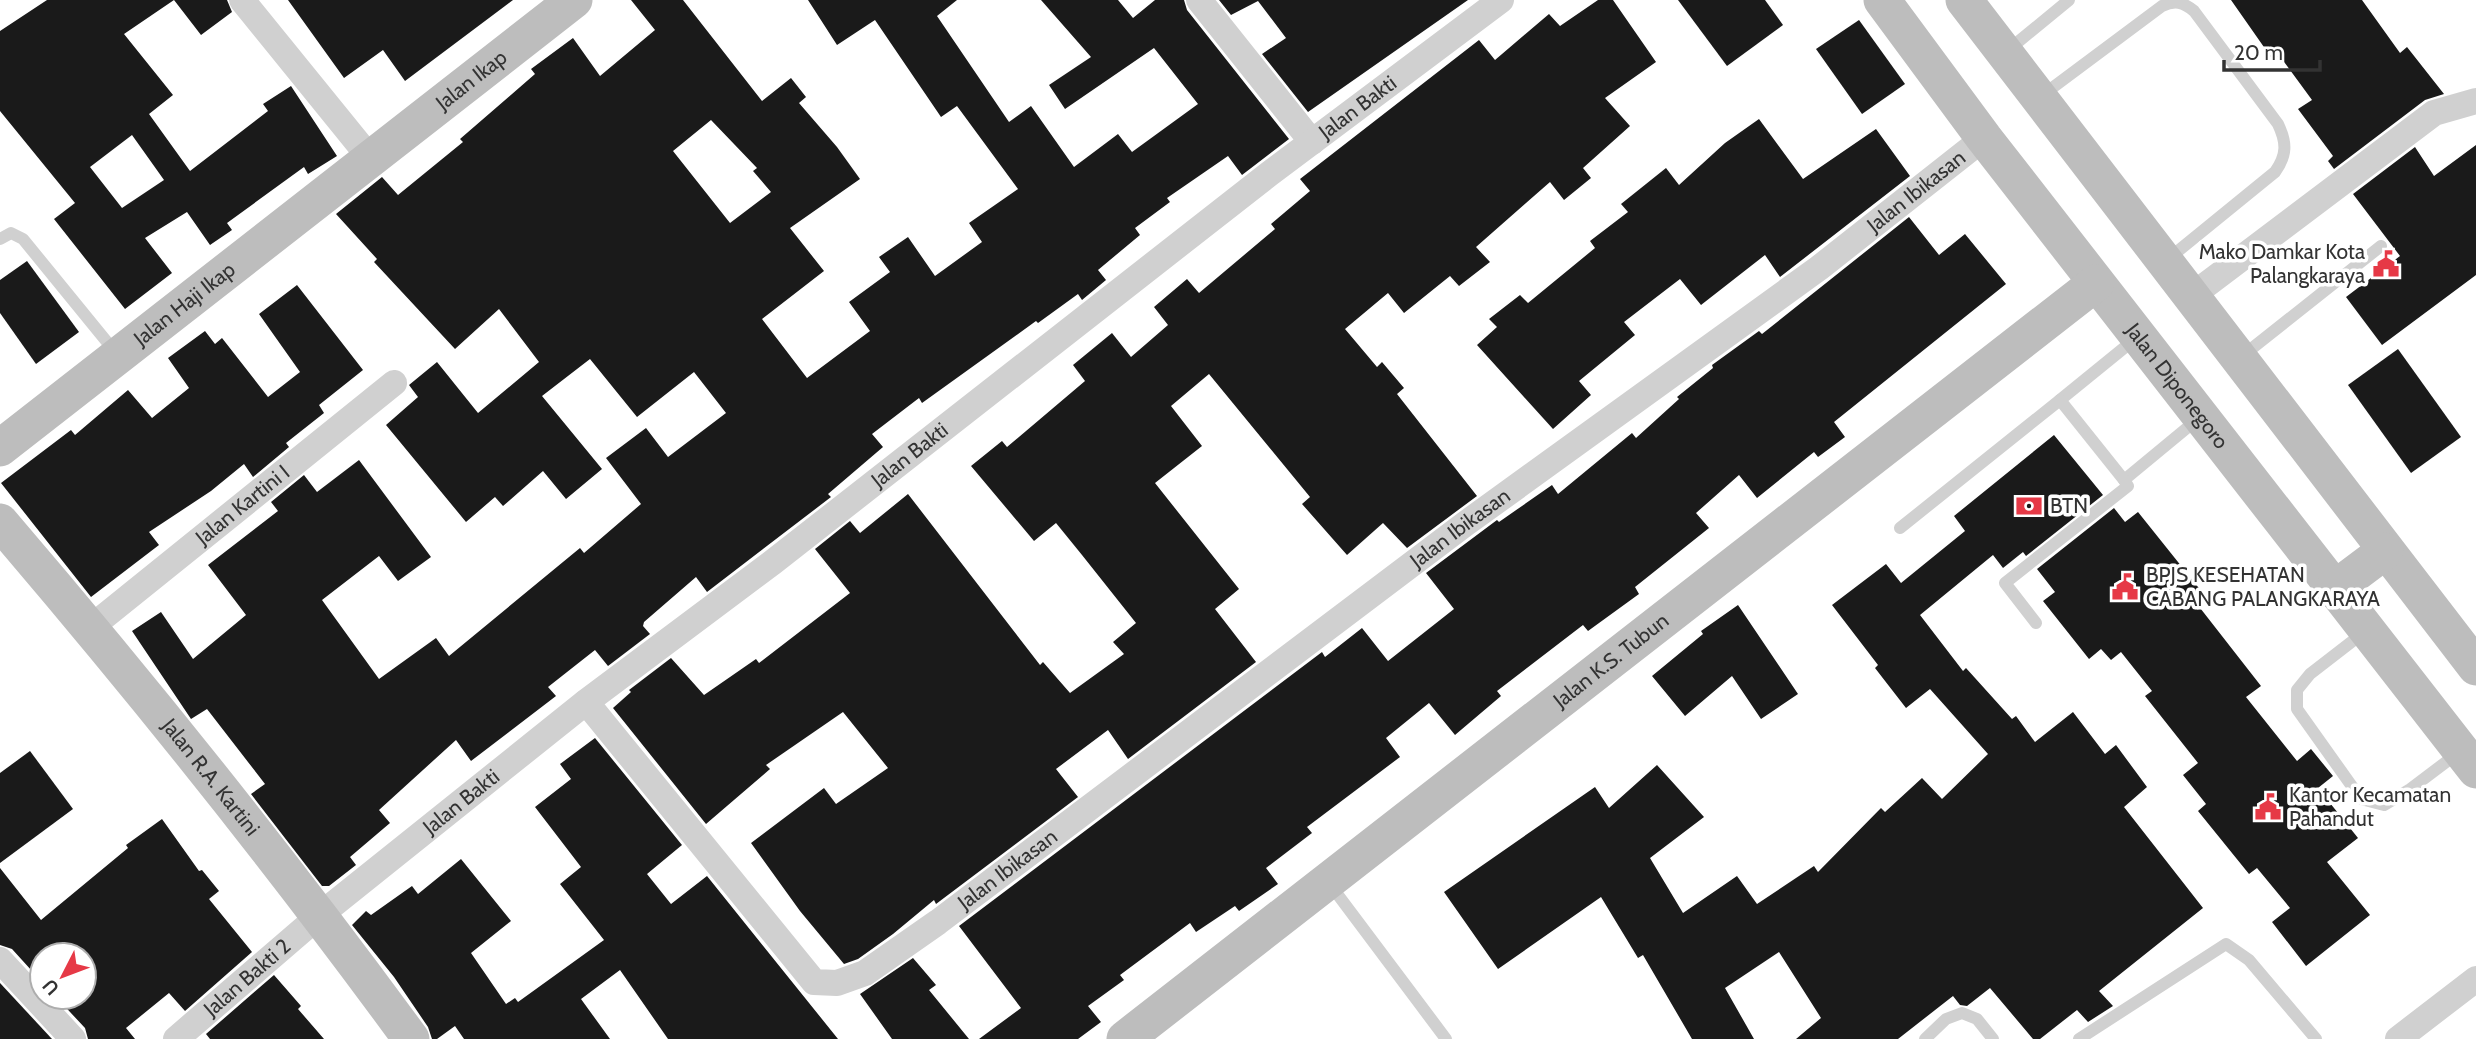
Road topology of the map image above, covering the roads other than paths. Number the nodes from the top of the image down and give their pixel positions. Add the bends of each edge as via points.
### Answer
1 (242, 0) edge
2 (574, 0) edge
3 (1199, 0) edge
4 (1502, 0) edge
5 (1882, 0) edge
6 (1964, 0) edge
7 (2069, 0) edge
8 (2005, 53) junction
9 (2474, 97) edge
10 (2038, 99) junction
11 (1984, 138) junction
12 (1312, 142) junction
13 (371, 159) junction
14 (0, 239) edge
15 (2381, 246) dead end
16 (2164, 262) junction
17 (2096, 283) junction
18 (2190, 297) junction
19 (2138, 336) junction
20 (118, 356) junction
21 (2238, 360) junction
22 (394, 383) dead end
23 (2060, 400) junction
24 (2201, 417) junction
25 (0, 448) edge
26 (2124, 480) junction
27 (0, 522) edge
28 (1900, 528) dead end
29 (2385, 551) junction
30 (2333, 590) junction
31 (2036, 624) dead end
32 (90, 628) junction
33 (2366, 631) junction
34 (2476, 667) edge
35 (586, 702) junction
36 (2468, 760) edge
37 (1327, 880) junction
38 (320, 915) junction
39 (0, 960) edge
40 (2476, 979) edge
41 (74, 1039) edge
42 (176, 1039) edge
43 (411, 1039) edge
44 (1125, 1039) edge
45 (1446, 1039) edge
46 (1925, 1039) edge
47 (1993, 1039) edge
48 (2079, 1039) edge
49 (2316, 1039) edge
50 (2398, 1039) edge

1 - 13 street
2 - 13 street, Jalan Ikap
3 - 12 street
4 - 12 street, Jalan Bakti
5 - 11 street, Jalan Diponegoro
6 - 8 street
7 - 8 lane
8 - 10 street
9 - 18 street via 2434,113
10 - 16 street
10 - 16 lane via 2162,6 2184,3 2194,11 2278,124 2285,139 2285,158 2275,172
11 - 17 street, Jalan Diponegoro
11 - 35 street, Jalan Ibikasan via 1819,268 1465,524 865,973 837,983 814,982
12 - 35 street, Jalan Bakti
13 - 20 street, Jalan Haji Ikap
14 - 20 lane via 11,233 23,239
15 - 21 lane
16 - 18 street
17 - 19 street, Jalan Diponegoro
17 - 37 street, Jalan K.S. Tubun
18 - 21 street
19 - 23 lane
19 - 24 street, Jalan Diponegoro
20 - 25 street, Jalan Haji Ikap
21 - 29 street
22 - 32 street, Jalan Kartini I
23 - 26 lane
23 - 28 lane
24 - 26 lane
24 - 30 street, Jalan Diponegoro
26 - 31 lane via 2128,486 2005,583
27 - 32 street, Jalan R.A. Kartini
29 - 30 street
29 - 34 street
30 - 33 street, Jalan Diponegoro
32 - 38 street, Jalan R.A. Kartini
33 - 36 street, Jalan Diponegoro
33 - 36 lane via 2310,674 2297,690 2297,709 2361,799 2384,805
35 - 38 street, Jalan Bakti
37 - 44 street, Jalan K.S. Tubun
37 - 45 lane
38 - 42 street, Jalan Bakti 2
38 - 43 street, Jalan R.A. Kartini
39 - 41 street
40 - 50 street
46 - 47 lane via 1946,1019 1962,1013 1977,1020
48 - 49 lane via 2226,944 2249,960

